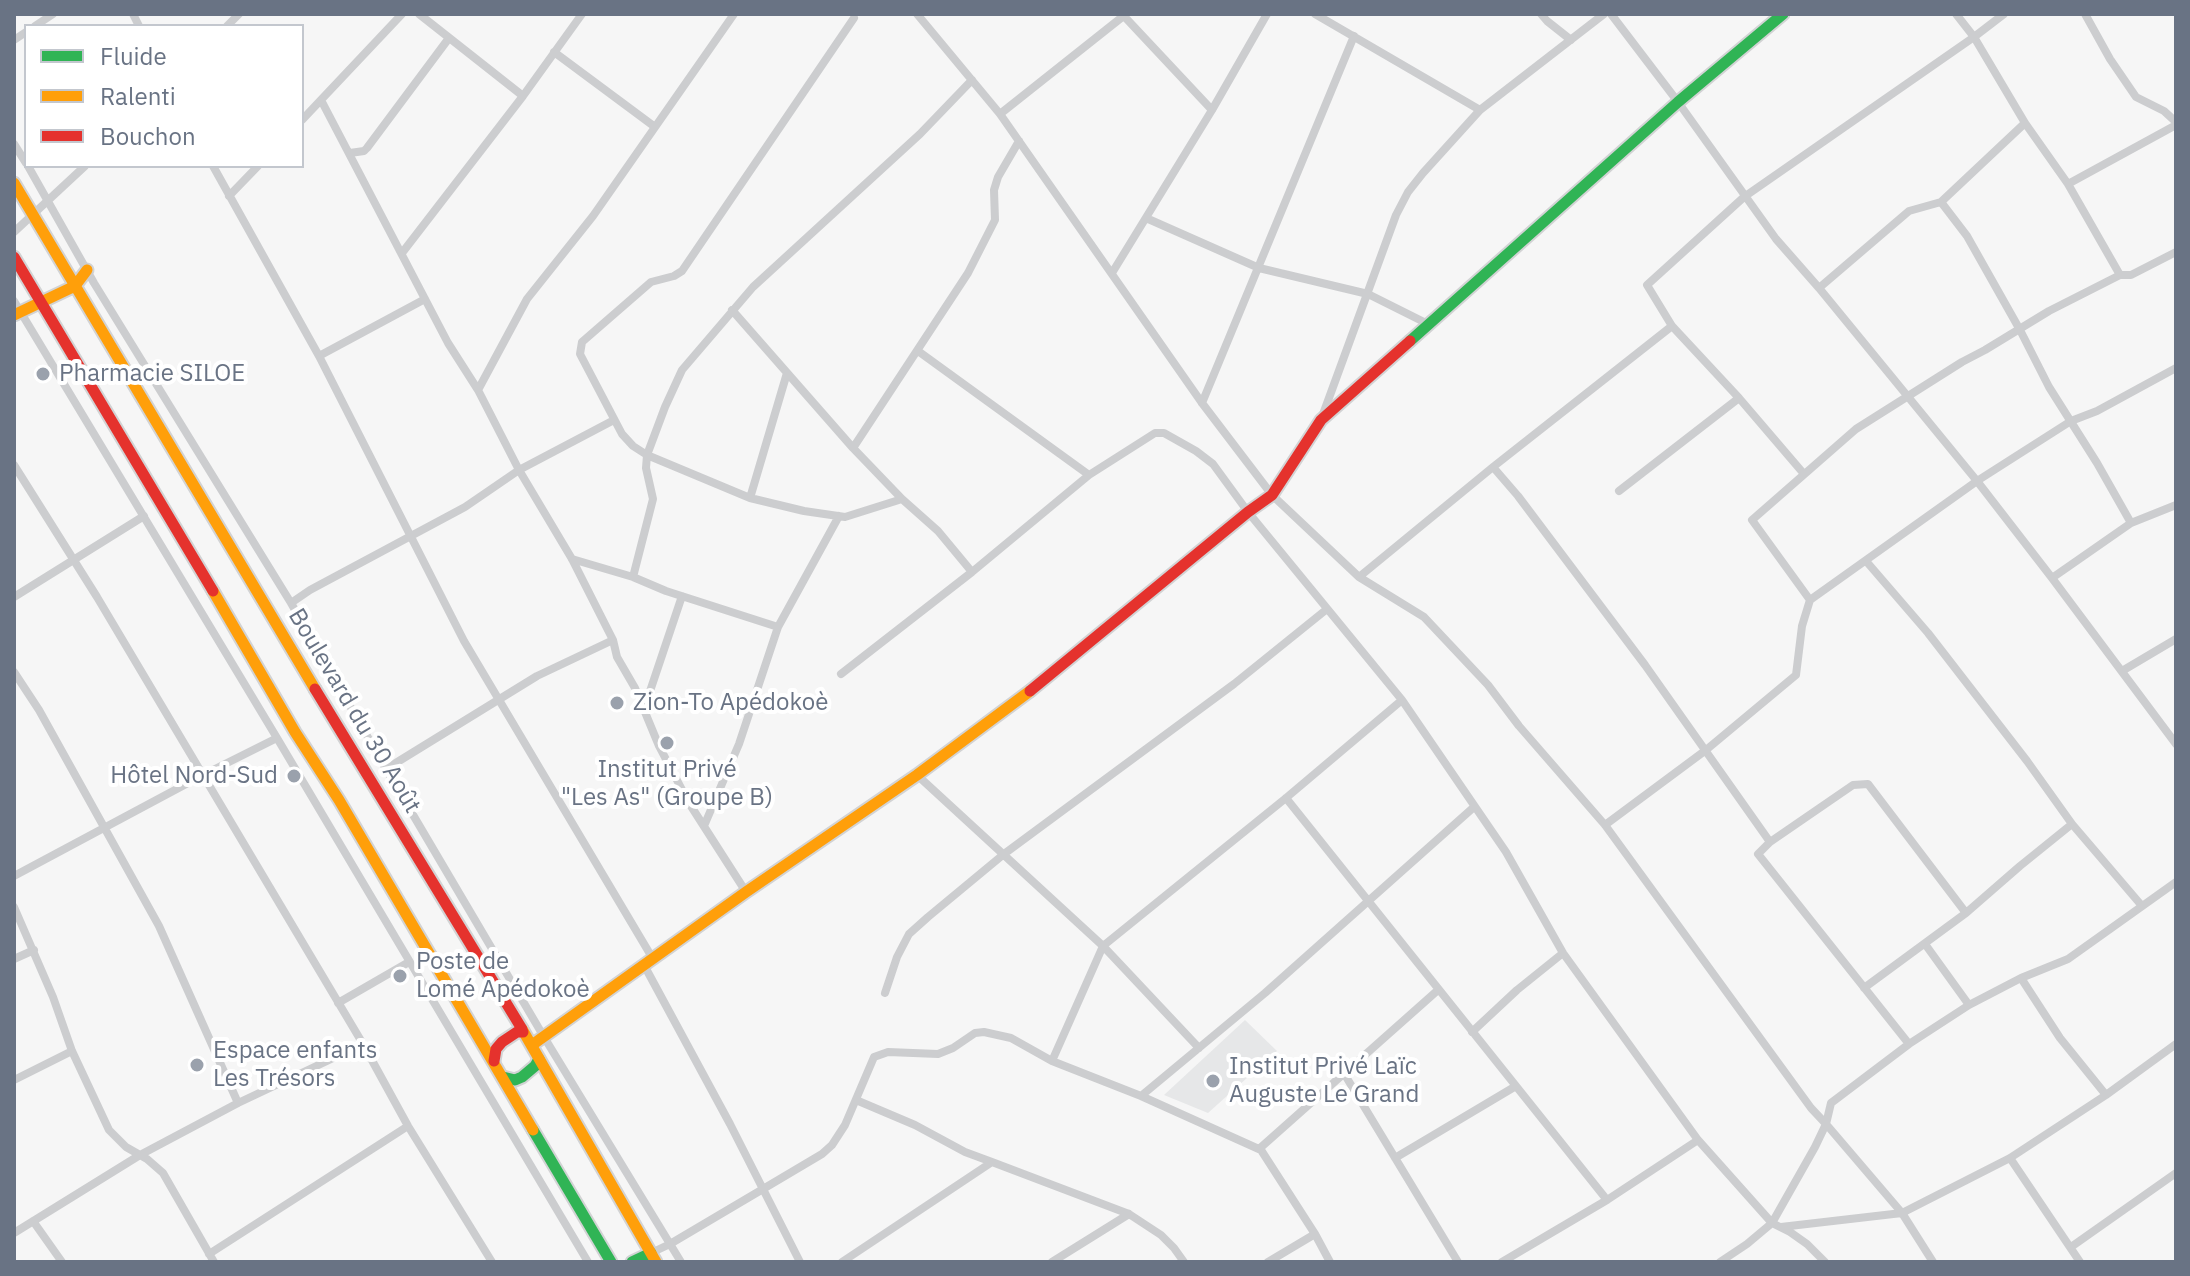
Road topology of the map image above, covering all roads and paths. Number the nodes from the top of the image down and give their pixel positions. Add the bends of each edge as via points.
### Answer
1 (391, 14) edge
2 (402, 14) edge
3 (419, 14) edge
4 (582, 14) edge
5 (734, 14) edge
6 (917, 14) edge
7 (1267, 14) edge
8 (1315, 14) edge
9 (1541, 14) edge
10 (1604, 14) edge
11 (1611, 14) edge
12 (1783, 14) edge
13 (1956, 14) edge
14 (2004, 14) edge
15 (2085, 14) edge
16 (854, 15) edge
17 (1124, 15) edge
18 (390, 25) junction
19 (1354, 36) junction
20 (1974, 37) junction
21 (449, 38) junction
22 (1571, 40) junction
23 (554, 52) junction
24 (972, 80) junction
25 (523, 96) junction
26 (321, 100) junction
27 (1678, 102) junction
28 (1212, 110) junction
29 (1480, 110) junction
30 (1000, 114) junction
31 (304, 118) edge
32 (2025, 123) junction
33 (2176, 124) edge
34 (655, 127) junction
35 (1019, 141) junction
36 (350, 153) junction
37 (29, 168) edge
38 (83, 168) edge
39 (214, 168) edge
40 (256, 168) edge
41 (14, 183) edge
42 (2068, 184) junction
43 (229, 196) junction
44 (1744, 197) junction
45 (49, 201) junction
46 (1941, 202) junction
47 (33, 212) junction
48 (1146, 218) junction
49 (14, 232) edge
50 (2176, 252) edge
51 (402, 253) junction
52 (14, 257) edge
53 (1259, 268) junction
54 (87, 270) junction
55 (1112, 273) junction
56 (2120, 275) junction
57 (75, 286) junction
58 (1819, 288) junction
59 (1368, 294) junction
60 (425, 299) junction
61 (42, 302) junction
62 (16, 309) edge
63 (732, 310) junction
64 (1428, 324) junction
65 (1672, 326) junction
66 (2020, 330) junction
67 (918, 351) junction
68 (319, 356) junction
69 (2176, 368) edge
70 (787, 373) junction
71 (478, 390) junction
72 (1906, 397) junction
73 (1739, 398) junction
74 (1202, 403) junction
75 (614, 420) junction
76 (1321, 420) junction
77 (2071, 421) junction
78 (853, 448) junction
79 (647, 455) junction
80 (14, 465) edge
81 (1493, 467) junction
82 (519, 470) junction
83 (1804, 474) junction
84 (1089, 475) junction
85 (1977, 481) junction
86 (1619, 491) dead end
87 (1272, 495) junction
88 (750, 498) junction
89 (902, 499) junction
90 (2176, 505) edge
91 (1248, 512) junction
92 (144, 516) junction
93 (839, 516) junction
94 (2131, 523) junction
95 (411, 536) junction
96 (74, 559) junction
97 (572, 559) junction
98 (1866, 561) junction
99 (972, 572) junction
100 (633, 577) junction
101 (1359, 577) junction
102 (2052, 578) junction
103 (682, 596) junction
104 (14, 597) edge
105 (1810, 600) junction
106 (291, 603) junction
107 (1327, 609) junction
108 (778, 627) junction
109 (2176, 639) edge
110 (613, 640) junction
111 (2122, 671) junction
112 (14, 672) edge
113 (841, 674) dead end
114 (499, 699) junction
115 (1402, 700) junction
116 (644, 709) junction
117 (277, 738) junction
118 (2176, 744) edge
119 (1706, 750) junction
120 (386, 769) junction
121 (203, 775) junction
122 (917, 775) junction
123 (1286, 798) junction
124 (1474, 807) junction
125 (2072, 824) junction
126 (1605, 825) junction
127 (704, 826) junction
128 (104, 827) junction
129 (1770, 842) junction
130 (1004, 854) junction
131 (14, 876) edge
132 (2176, 882) edge
133 (746, 892) junction
134 (1368, 901) junction
135 (2142, 906) junction
136 (14, 907) edge
137 (1966, 913) junction
138 (1925, 944) junction
139 (1103, 946) junction
140 (34, 950) junction
141 (1563, 953) junction
142 (14, 959) edge
143 (409, 962) junction
144 (648, 962) junction
145 (2021, 978) junction
146 (1864, 988) junction
147 (1438, 990) junction
148 (885, 993) dead end
149 (338, 1003) junction
150 (1969, 1005) junction
151 (523, 1032) junction
152 (1472, 1032) junction
153 (544, 1037) junction
154 (363, 1044) junction
155 (1909, 1044) junction
156 (2176, 1044) edge
157 (532, 1045) junction
158 (1199, 1048) junction
159 (72, 1051) junction
160 (539, 1059) junction
161 (494, 1061) junction
162 (1052, 1061) junction
163 (1345, 1075) junction
164 (503, 1077) junction
165 (14, 1080) edge
166 (1516, 1086) junction
167 (2106, 1095) junction
168 (1141, 1096) junction
169 (856, 1100) junction
170 (238, 1103) junction
171 (1826, 1124) junction
172 (408, 1126) junction
173 (1698, 1140) junction
174 (1259, 1149) junction
175 (140, 1155) junction
176 (1395, 1158) junction
177 (2010, 1158) junction
178 (992, 1162) junction
179 (2176, 1173) edge
180 (763, 1189) junction
181 (1607, 1200) junction
182 (1902, 1213) junction
183 (1129, 1214) junction
184 (33, 1221) junction
185 (1776, 1225) junction
186 (14, 1233) edge
187 (1315, 1234) junction
188 (670, 1244) junction
189 (2071, 1247) junction
190 (654, 1257) edge
191 (211, 1258) edge
192 (62, 1262) edge
193 (492, 1262) edge
194 (588, 1262) edge
195 (611, 1262) edge
196 (632, 1262) edge
197 (681, 1262) edge
198 (800, 1262) edge
199 (842, 1262) edge
200 (1052, 1262) edge
201 (1184, 1262) edge
202 (1268, 1262) edge
203 (1330, 1262) edge
204 (1458, 1262) edge
205 (1502, 1262) edge
206 (1720, 1262) edge
207 (1825, 1262) edge
208 (1933, 1262) edge
209 (2080, 1262) edge

1 - 18 street
2 - 18 street
3 - 21 street
4 - 23 street
5 - 34 street
6 - 24 street
7 - 28 street
8 - 19 street
9 - 22 street
10 - 22 street
11 - 27 street
12 - 27 main road
13 - 20 street
14 - 20 street
15 - 33 street via 2136,97
16 - 75 street via 682,271 651,282 582,342 580,354
17 - 28 street
17 - 30 street
18 - 26 street
19 - 29 street
19 - 53 street
20 - 32 street
20 - 44 street
21 - 25 street
21 - 36 street via 367,148
22 - 29 street
23 - 25 street
23 - 34 street
24 - 30 street
24 - 63 street
25 - 51 street
26 - 31 street
26 - 36 street
27 - 44 street
27 - 64 main road
28 - 48 street
29 - 59 street via 1401,203
30 - 35 street
32 - 42 street
32 - 46 street
33 - 42 street
34 - 71 street via 527,299
35 - 55 street
35 - 67 street via 995,185 993,226
36 - 51 street
37 - 45 street
38 - 45 street
39 - 43 street
40 - 43 street
41 - 47 main road, Boulevard du 30 Août
42 - 56 street
43 - 68 street
44 - 58 street
44 - 65 street via 1647,285
45 - 47 street
45 - 54 street
46 - 58 street via 1909,211
46 - 66 street via 1967,236
47 - 49 street
47 - 57 main road, Boulevard du 30 Août
48 - 53 street
48 - 55 street
50 - 56 street via 2131,275
51 - 60 street
52 - 61 main road
53 - 59 street
53 - 74 street
54 - 57 main road
54 - 106 street
55 - 74 street
56 - 66 street
57 - 61 main road
57 - 151 main road, Boulevard du 30 Août
58 - 72 street
59 - 64 street
59 - 76 street
60 - 68 street
60 - 71 street
61 - 62 main road
61 - 161 main road
62 - 92 street
63 - 70 street
63 - 79 street via 682,370
64 - 76 main road
65 - 73 street
65 - 81 street
66 - 72 street
66 - 77 street
67 - 78 street
67 - 84 street
68 - 95 street
69 - 77 street
70 - 78 street
70 - 88 street
71 - 82 street
72 - 83 street via 1856,429
72 - 85 street
73 - 83 street
73 - 86 street
74 - 87 street
75 - 79 street via 627,440
75 - 82 street
76 - 87 main road
77 - 85 street
77 - 94 street
78 - 89 street
79 - 88 street
79 - 100 street via 653,499
80 - 96 street
81 - 101 street
81 - 119 street
82 - 95 street
82 - 97 street
83 - 105 street via 1752,520
84 - 91 street via 1161,432 1213,464
84 - 99 street
85 - 98 street
85 - 102 street
87 - 91 main road
87 - 101 street
88 - 93 street
89 - 93 street
89 - 99 street
90 - 94 street
91 - 107 street
91 - 122 main road via 1035,687
92 - 96 street
92 - 117 street
93 - 108 street
94 - 102 street
95 - 106 street
95 - 114 street
96 - 104 street
96 - 121 street
97 - 100 street
97 - 110 street
98 - 105 street
98 - 125 street via 1928,633
99 - 113 street
100 - 103 street
101 - 126 street via 1424,617 1458,651
102 - 111 street
103 - 108 street
103 - 116 street
105 - 119 street via 1796,675
106 - 120 street
107 - 115 street
107 - 130 street
108 - 127 street via 739,744
109 - 111 street
110 - 114 street
110 - 116 street
111 - 118 street
112 - 128 street
114 - 120 street
114 - 144 street
115 - 123 street
115 - 124 street
116 - 127 street
117 - 121 street
117 - 143 street
119 - 126 street
119 - 129 street
120 - 153 street
121 - 128 street
121 - 149 street
122 - 130 street
122 - 133 main road
123 - 134 street
123 - 139 street
124 - 134 street
124 - 141 street
125 - 135 street
125 - 137 street
126 - 171 street
127 - 133 street
128 - 131 street
128 - 170 street via 159,926
129 - 137 street via 1853,785 1868,784
129 - 146 street via 1758,854
130 - 139 street
130 - 148 street via 909,934
132 - 135 street
133 - 144 main road
134 - 147 street
134 - 158 street
135 - 145 street via 2068,959
136 - 140 street
137 - 138 street
138 - 146 street
138 - 150 street
139 - 158 street
139 - 162 street
140 - 142 street
140 - 159 street
141 - 152 street
141 - 173 street
143 - 149 street
143 - 194 street
144 - 153 main road
144 - 180 street
145 - 150 street
145 - 167 street
146 - 155 street
147 - 152 street
147 - 163 street
149 - 154 street
150 - 155 street
151 - 157 main road, Boulevard du 30 Août
151 - 161 main road via 502,1042
152 - 166 street
153 - 157 main road
153 - 188 street
154 - 170 street
154 - 172 street
155 - 171 street via 1831,1103
156 - 167 street
157 - 160 main road, Boulevard du 30 Août
158 - 168 street
159 - 165 street
159 - 175 street via 109,1130
160 - 164 main road via 522,1077
160 - 190 main road, Boulevard du 30 Août
161 - 164 main road
162 - 168 street
162 - 169 street via 1011,1038 975,1033 938,1054 888,1052 874,1057
163 - 174 street
163 - 176 street
164 - 195 main road
166 - 176 street
166 - 181 street
167 - 177 street
168 - 174 street
169 - 178 street
169 - 180 street via 832,1145
170 - 175 street
171 - 182 street
171 - 185 street
172 - 191 street
172 - 193 street
173 - 181 street
173 - 185 street
174 - 187 street
175 - 184 street
175 - 191 street via 163,1173
176 - 204 street
177 - 182 street
177 - 189 street
178 - 183 street
178 - 199 street
179 - 189 street
180 - 188 street
180 - 198 street
181 - 205 street
182 - 185 street
182 - 208 street
183 - 200 street
183 - 201 street via 1161,1235
184 - 186 street
184 - 192 street
185 - 206 street
185 - 207 street
187 - 202 street
187 - 203 street
188 - 190 street
188 - 197 street
189 - 209 street
190 - 196 main road

